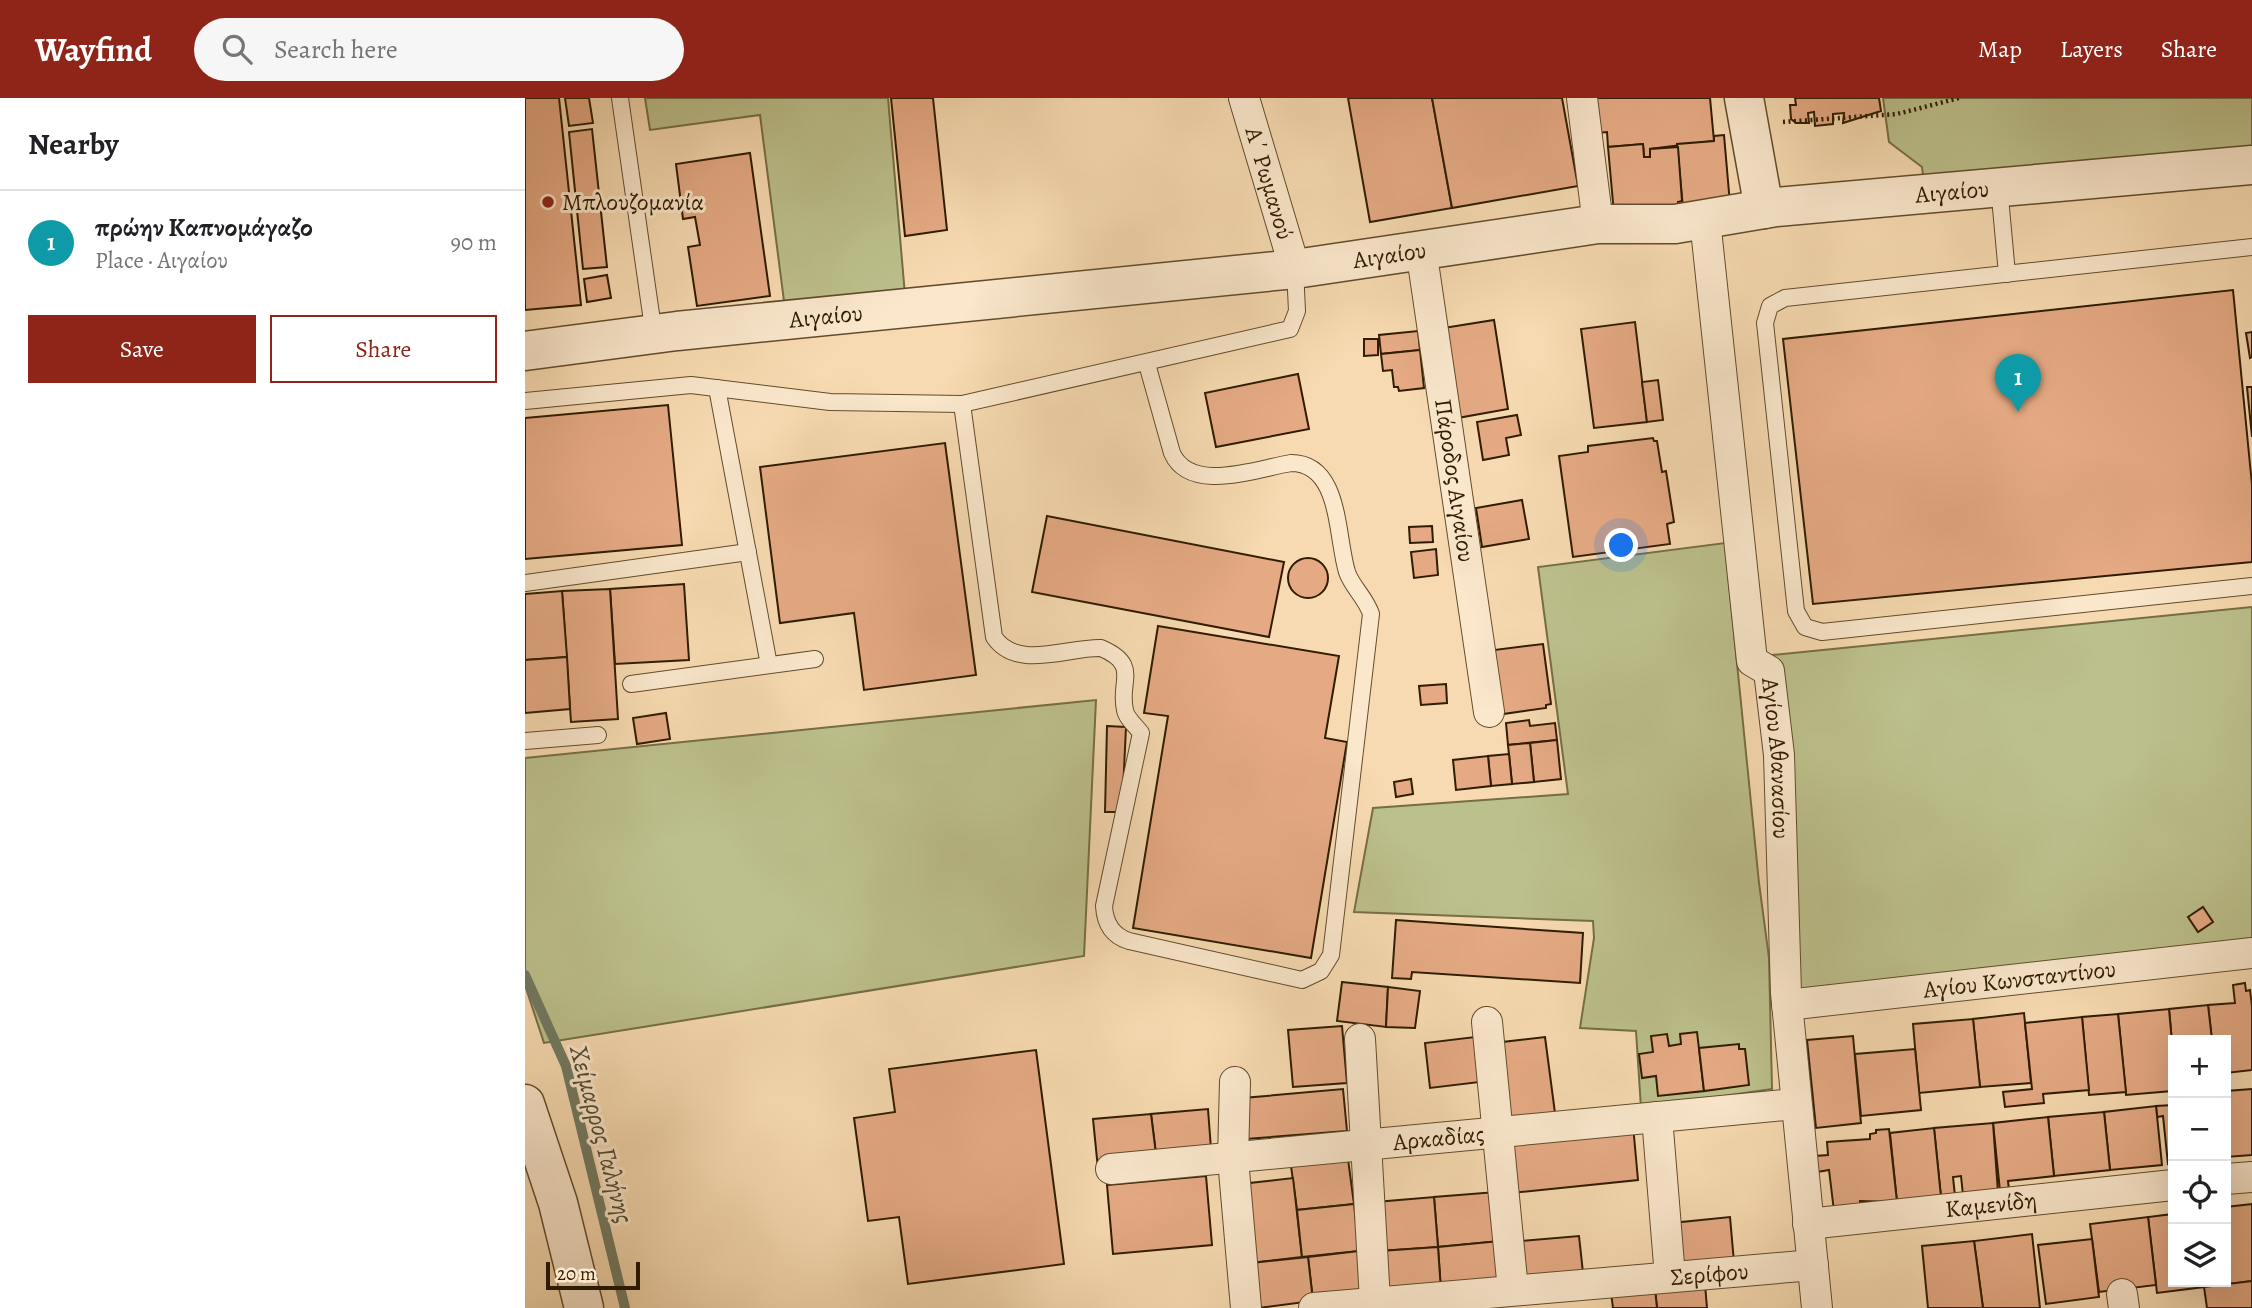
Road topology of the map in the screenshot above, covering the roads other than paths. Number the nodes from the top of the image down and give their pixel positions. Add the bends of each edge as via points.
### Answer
1 (620, 98) edge
2 (1244, 98) edge
3 (1582, 98) edge
4 (1746, 111) edge
5 (2252, 165) edge
6 (1999, 186) junction
7 (1764, 209) junction
8 (1705, 220) junction
9 (1598, 224) junction
10 (2252, 247) edge
11 (1421, 249) junction
12 (1295, 269) junction
13 (2007, 274) junction
14 (654, 335) junction
15 (525, 351) edge
16 (1147, 364) junction
17 (717, 388) junction
18 (525, 401) edge
19 (962, 404) junction
20 (748, 552) junction
21 (525, 583) edge
22 (2252, 586) edge
23 (815, 659) dead end
24 (769, 665) junction
25 (631, 684) dead end
26 (1489, 712) dead end
27 (598, 735) dead end
28 (525, 741) edge
29 (2252, 953) edge
30 (1787, 1005) junction
31 (1487, 1023) dead end
32 (1360, 1039) dead end
33 (1235, 1082) dead end
34 (525, 1104) edge
35 (1795, 1104) junction
36 (1657, 1117) junction
37 (1499, 1131) junction
38 (1364, 1143) junction
39 (1233, 1159) junction
40 (1111, 1169) dead end
41 (2252, 1177) edge
42 (2231, 1179) edge
43 (2168, 1186) edge
44 (1808, 1224) junction
45 (1813, 1265) junction
46 (1670, 1276) junction
47 (1513, 1290) junction
48 (1375, 1301) junction
49 (584, 1308) edge
50 (1246, 1308) edge
51 (1314, 1308) edge
52 (1817, 1308) edge

1 - 14 lane
2 - 12 street, Α΄ Ρωμανού
3 - 9 street
4 - 7 street
5 - 6 street, Αιγαίου
6 - 7 street, Αιγαίου
6 - 13 lane
7 - 8 street, Αιγαίου
8 - 9 street, Αιγαίου
8 - 30 street, Αγίου Αθανασίου via 1752,661 1769,671 1779,755
9 - 11 street, Αιγαίου
10 - 13 lane
11 - 12 street, Αιγαίου
11 - 26 street, Πάροδος Αιγαίου
12 - 14 street, Αιγαίου
12 - 16 lane via 1297,311 1290,329
13 - 22 lane via 1785,298 1770,306 1765,323 1799,620 1822,632
14 - 15 street, Αιγαίου
16 - 19 lane
16 - 19 lane via 1175,462 1190,474 1209,477 1291,463 1319,472 1328,488 1348,575 1371,614 1331,955 1321,971 1302,981 1129,941 1108,925 1104,906 1141,733 1125,711 1126,671 1112,652 1101,648 1018,656 994,637
17 - 18 lane via 687,385
17 - 19 lane via 830,402
17 - 20 lane
20 - 21 lane
20 - 24 lane
23 - 24 lane
24 - 25 lane
27 - 28 lane
29 - 30 street, Αγίου Κωνσταντίνου
30 - 35 street, Αγίου Αθανασίου
31 - 37 street
32 - 38 street
33 - 39 street
34 - 49 street via 558,1203
35 - 36 street, Αρκαδίας
35 - 44 street, Αγίου Αθανασίου
36 - 37 street, Αρκαδίας
36 - 46 street
37 - 38 street, Αρκαδίας
37 - 47 street
38 - 39 street, Αρκαδίας
38 - 48 street
39 - 40 street, Αρκαδίας
39 - 50 street
41 - 42 street
43 - 44 street, Καμενίδη
44 - 45 street, Αγίου Αθανασίου
45 - 46 street, Σερίφου
45 - 52 street, Αγίου Αθανασίου
46 - 47 street, Σερίφου
47 - 48 street, Σερίφου
48 - 51 street, Σερίφου

